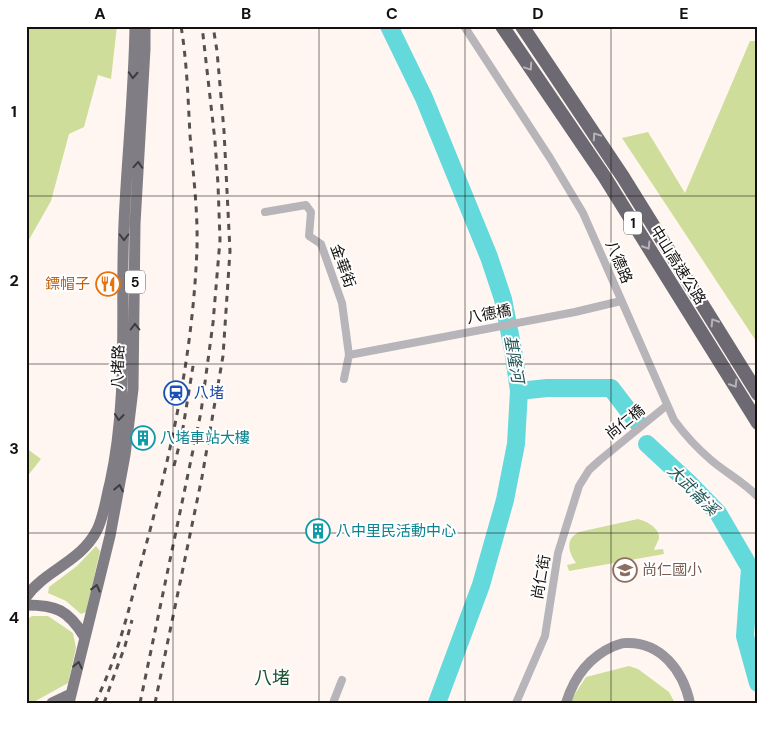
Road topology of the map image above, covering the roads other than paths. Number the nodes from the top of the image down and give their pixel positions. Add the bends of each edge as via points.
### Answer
1 (135, 26) edge
2 (145, 26) edge
3 (464, 26) edge
4 (502, 26) edge
5 (522, 26) edge
6 (265, 212) dead end
7 (621, 301) junction
8 (349, 355) junction
9 (344, 379) dead end
10 (128, 388) junction
11 (758, 394) edge
12 (666, 406) junction
13 (758, 423) edge
14 (600, 460) joint
15 (758, 497) edge
16 (26, 597) edge
17 (26, 605) edge
18 (84, 636) junction
19 (342, 680) dead end
20 (70, 699) edge
21 (52, 703) edge
22 (334, 703) edge
23 (516, 703) edge
24 (566, 703) edge
25 (690, 703) edge

1 -> 10 main road, 八堵路 / 5 via 124,224
10 -> 2 main road, 八堵路 / 5
3 - 7 street, 八德路 via 575,198
4 -> 13 highway, 中山高速公路 / 1 via 604,176
11 -> 5 highway, 中山高速公路 / 1 via 623,177
6 - 8 street, 金華街 via 306,205 312,212 309,236 321,244 342,303
7 - 8 street, 八德橋
7 - 12 street, 八德路
8 - 9 street, 金華街
10 -> 16 main road, 八堵路 / 5 via 97,529 87,546 32,588
18 -> 10 main road, 八堵路 / 5 via 110,536 125,455
12 - 14 street, 尚仁橋
12 - 15 street, 八德路 via 689,439
14 - 23 street, 尚仁街 via 579,486 558,553 545,636
17 - 18 main road via 52,607 66,613
20 -> 18 main road, 八堵路 / 5
19 - 22 street
20 - 21 main road
24 - 25 street via 583,667 604,650 624,642 645,645 667,658 680,672

